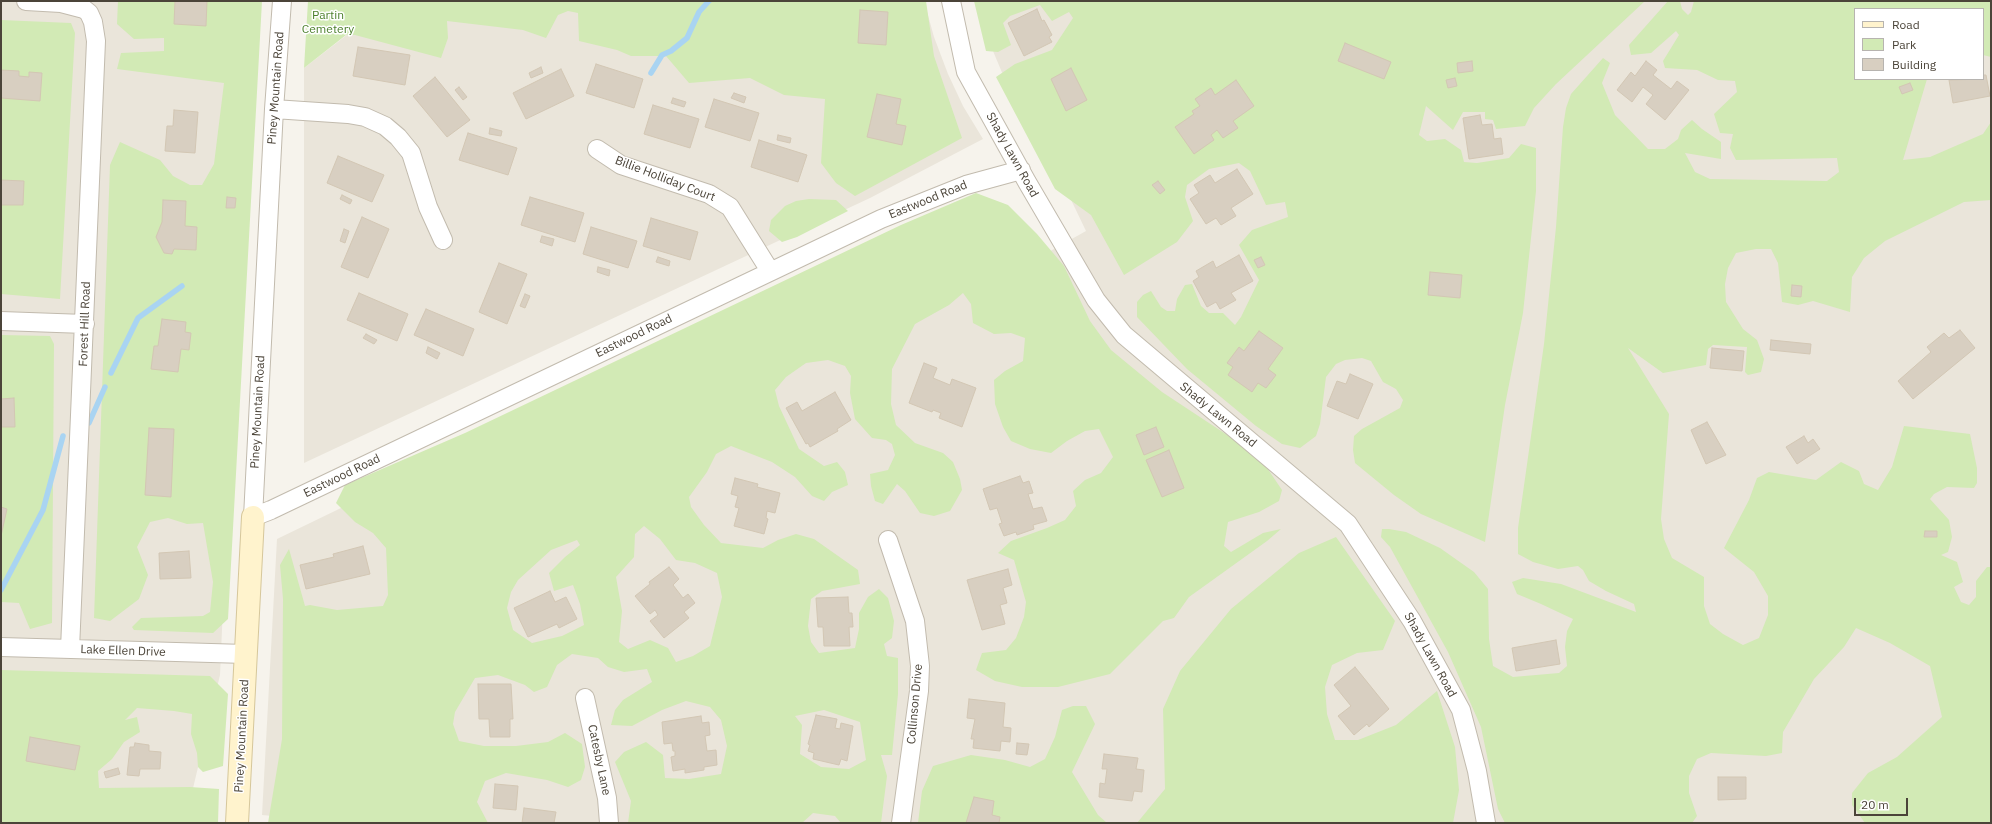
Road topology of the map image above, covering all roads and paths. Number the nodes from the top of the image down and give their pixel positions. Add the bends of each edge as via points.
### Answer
1 (26, 1) edge
2 (282, 1) edge
3 (951, 1) edge
4 (91, 7) edge
5 (274, 108) junction
6 (597, 149) dead end
7 (1021, 170) junction
8 (443, 240) dead end
9 (770, 270) junction
10 (1, 321) edge
11 (85, 324) junction
12 (253, 517) junction
13 (888, 540) dead end
14 (1, 647) edge
15 (70, 650) junction
16 (246, 654) junction
17 (585, 698) dead end
18 (237, 823) edge
19 (609, 823) edge
20 (901, 823) edge
21 (1486, 823) edge

1 - 4 street via 74,5 84,9
2 - 5 street, Piney Mountain Road
3 - 7 street, Shady Lawn Road via 966,72
4 - 11 street, Forest Hill Road via 96,41
5 - 8 street via 348,114 365,117 385,126 411,153 428,207
5 - 12 street, Piney Mountain Road
6 - 9 street, Billie Holliday Court via 621,165 709,194 730,207
7 - 9 street, Eastwood Road via 966,184 881,219
7 - 21 street, Shady Lawn Road via 1096,300 1124,335 1348,524 1421,635 1461,710 1477,771
9 - 12 street, Eastwood Road
10 - 11 street
11 - 15 street, Forest Hill Road
12 - 16 street, Piney Mountain Road
13 - 20 street, Collinson Drive via 915,620 920,666
14 - 15 street, Lake Ellen Drive
15 - 16 street, Lake Ellen Drive
16 - 18 street, Piney Mountain Road
17 - 19 street, Catesby Lane via 607,798

